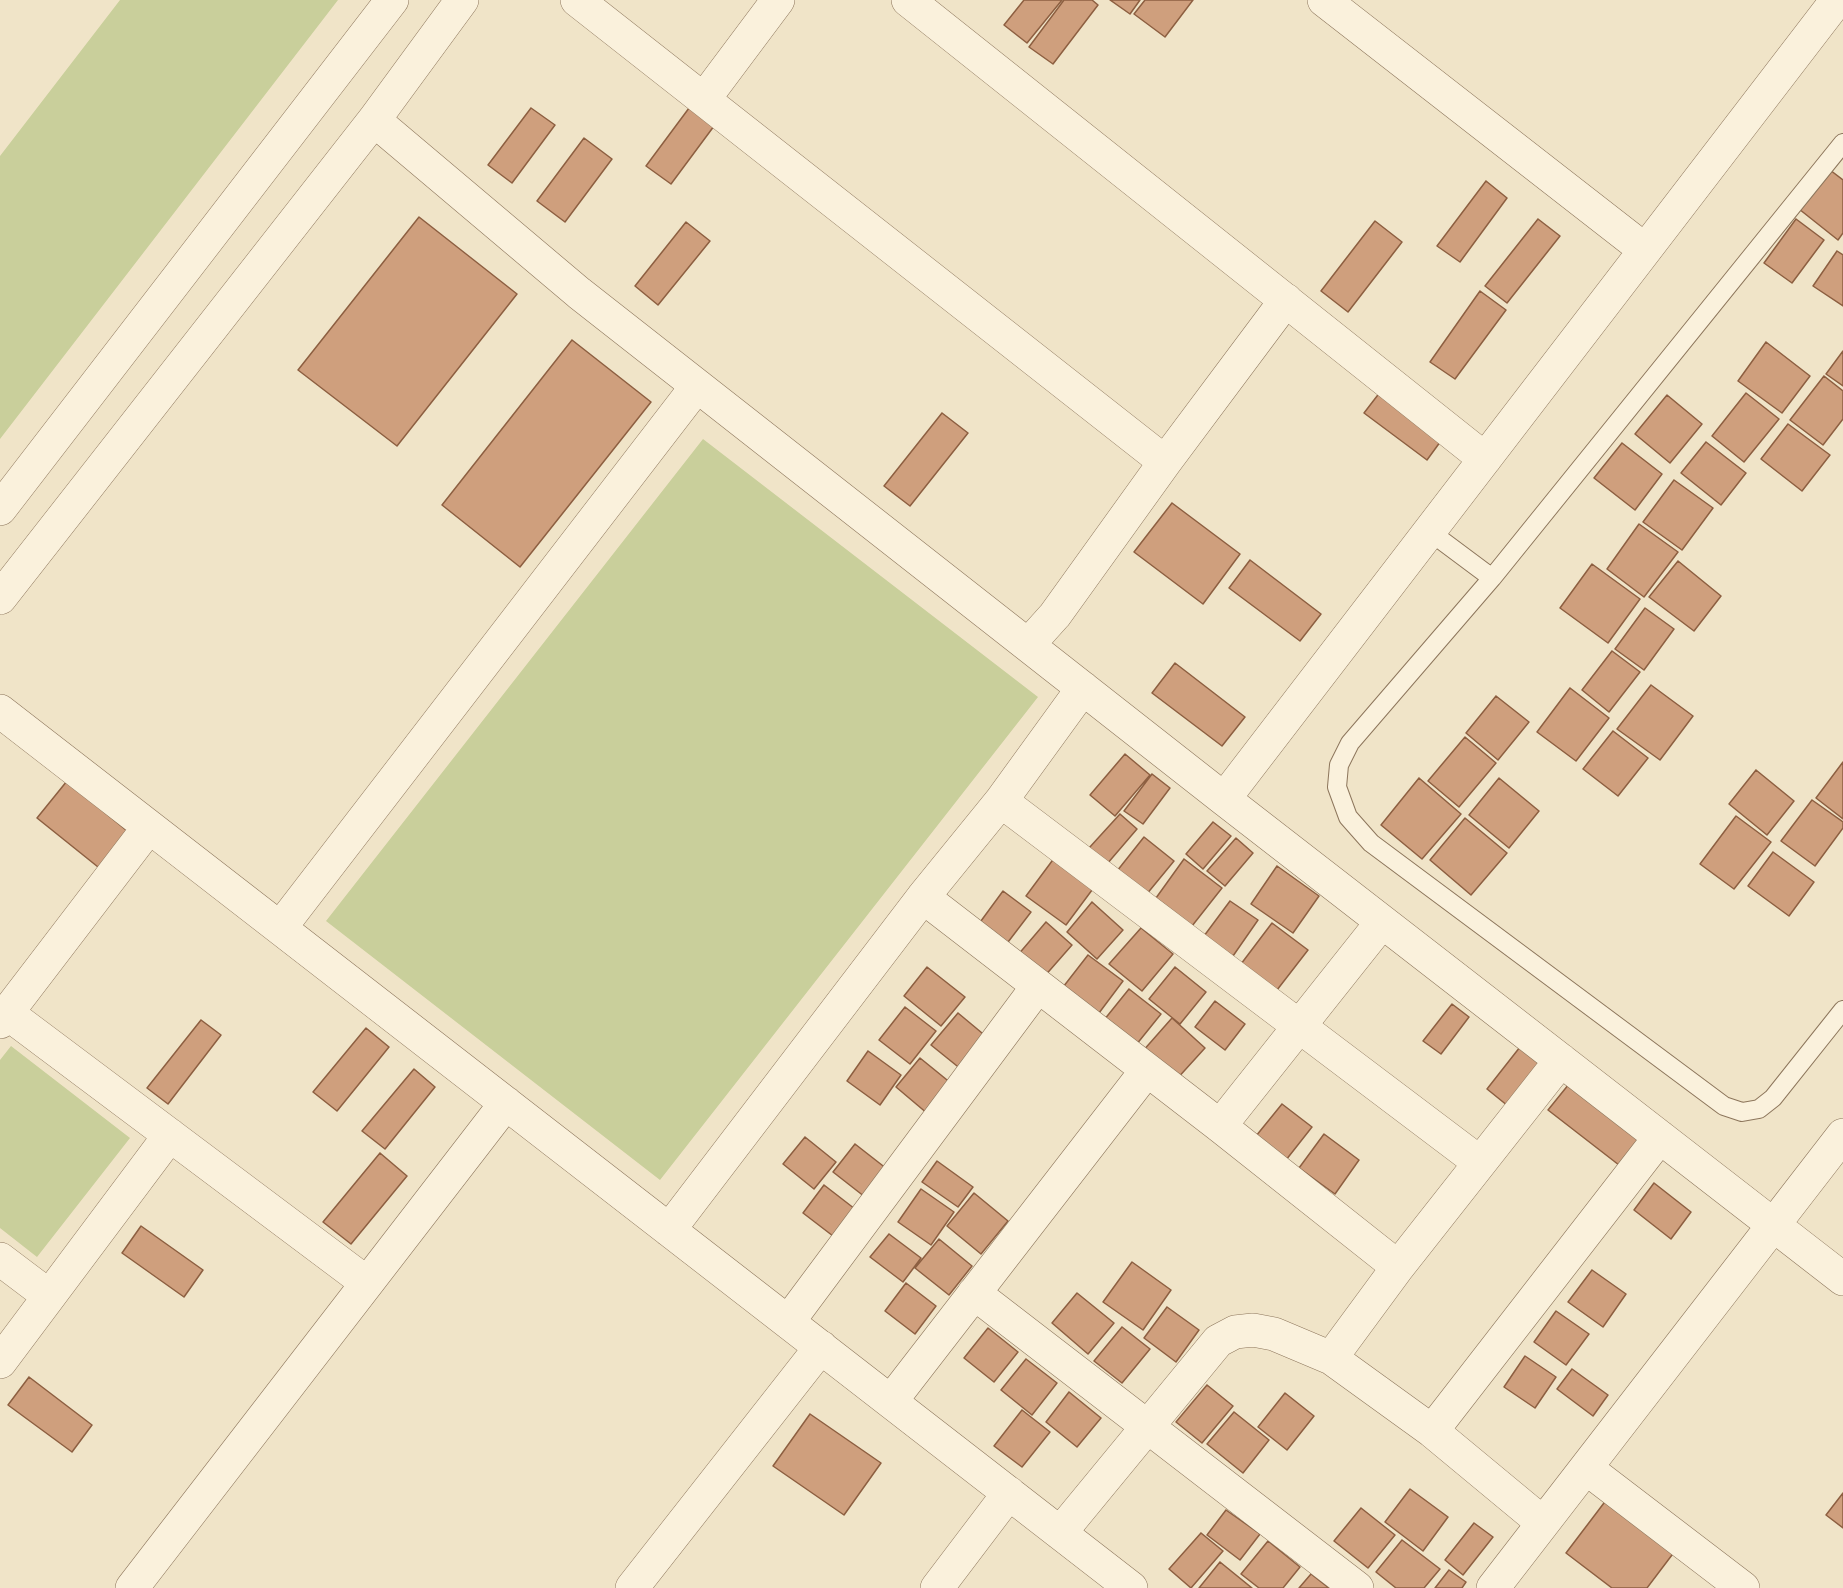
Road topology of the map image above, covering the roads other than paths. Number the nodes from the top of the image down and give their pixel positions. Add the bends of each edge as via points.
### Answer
1 (392, 0) edge
2 (462, 0) edge
3 (577, 0) edge
4 (778, 0) edge
5 (908, 0) edge
6 (1324, 0) edge
7 (1837, 0) edge
8 (704, 99) junction
9 (374, 120) junction
10 (1843, 143) edge
11 (1646, 250) junction
12 (1286, 300) junction
13 (697, 386) junction
14 (1485, 459) junction
15 (1165, 462) junction
16 (0, 509) edge
17 (1429, 531) junction
18 (1492, 578) junction
19 (0, 598) edge
20 (1028, 645) junction
21 (1083, 688) junction
22 (0, 711) edge
23 (1224, 799) junction
24 (1001, 801) junction
25 (149, 827) junction
26 (923, 897) junction
27 (1382, 922) junction
28 (280, 928) junction
29 (1038, 986) junction
30 (1843, 1010) edge
31 (4, 1018) edge
32 (1300, 1026) junction
33 (1561, 1060) junction
34 (1147, 1070) junction
35 (506, 1103) junction
36 (1220, 1126) junction
37 (170, 1135) junction
38 (1843, 1135) edge
39 (1660, 1137) junction
40 (1479, 1162) junction
41 (1774, 1225) junction
42 (669, 1230) junction
43 (0, 1259) edge
44 (1398, 1267) junction
45 (1843, 1279) edge
46 (367, 1282) junction
47 (974, 1293) junction
48 (50, 1296) junction
49 (788, 1322) junction
50 (821, 1347) junction
51 (1331, 1358) junction
52 (0, 1362) edge
53 (891, 1401) junction
54 (1147, 1426) junction
55 (1432, 1431) junction
56 (1586, 1468) junction
57 (1009, 1493) junction
58 (1543, 1522) junction
59 (1060, 1533) junction
60 (132, 1588) edge
61 (632, 1588) edge
62 (937, 1588) edge
63 (1131, 1588) edge
64 (1357, 1588) edge
65 (1492, 1588) edge
66 (1743, 1588) edge

1 - 16 street
2 - 9 street
3 - 8 street
4 - 8 street
5 - 12 street
6 - 11 street
7 - 11 street
8 - 15 street
9 - 13 street via 579,293
9 - 19 street
10 - 18 lane
11 - 14 street
12 - 14 street
12 - 15 street
13 - 20 street
13 - 28 street
14 - 17 street
15 - 20 street via 1055,615
17 - 18 lane
17 - 23 street
18 - 30 lane via 1350,743 1339,765 1337,787 1348,817 1371,843 1724,1107 1742,1112 1759,1109 1773,1098
20 - 21 street
21 - 23 street
21 - 24 street
22 - 25 street
23 - 27 street
24 - 26 street
24 - 32 street
25 - 28 street
25 - 31 street
26 - 29 street
26 - 42 street
27 - 32 street
27 - 33 street
28 - 35 street
29 - 34 street
29 - 49 street
31 - 37 street
32 - 36 street
32 - 40 street
33 - 39 street
33 - 40 street
34 - 36 street
34 - 47 street
35 - 42 street
35 - 46 street
36 - 44 street
37 - 46 street
37 - 48 street
38 - 41 street
39 - 41 street
39 - 55 street
40 - 44 street
41 - 45 street
41 - 56 street
42 - 49 street
43 - 48 street
44 - 51 street
46 - 60 street
47 - 53 street
47 - 54 street
48 - 52 street
49 - 50 street
50 - 53 street
50 - 61 street
51 - 54 street via 1274,1334 1235,1332 1218,1341
51 - 55 street
53 - 57 street
54 - 59 street
54 - 64 street
55 - 58 street
56 - 58 street
56 - 66 street
57 - 59 street
57 - 62 street
58 - 65 street
59 - 63 street

